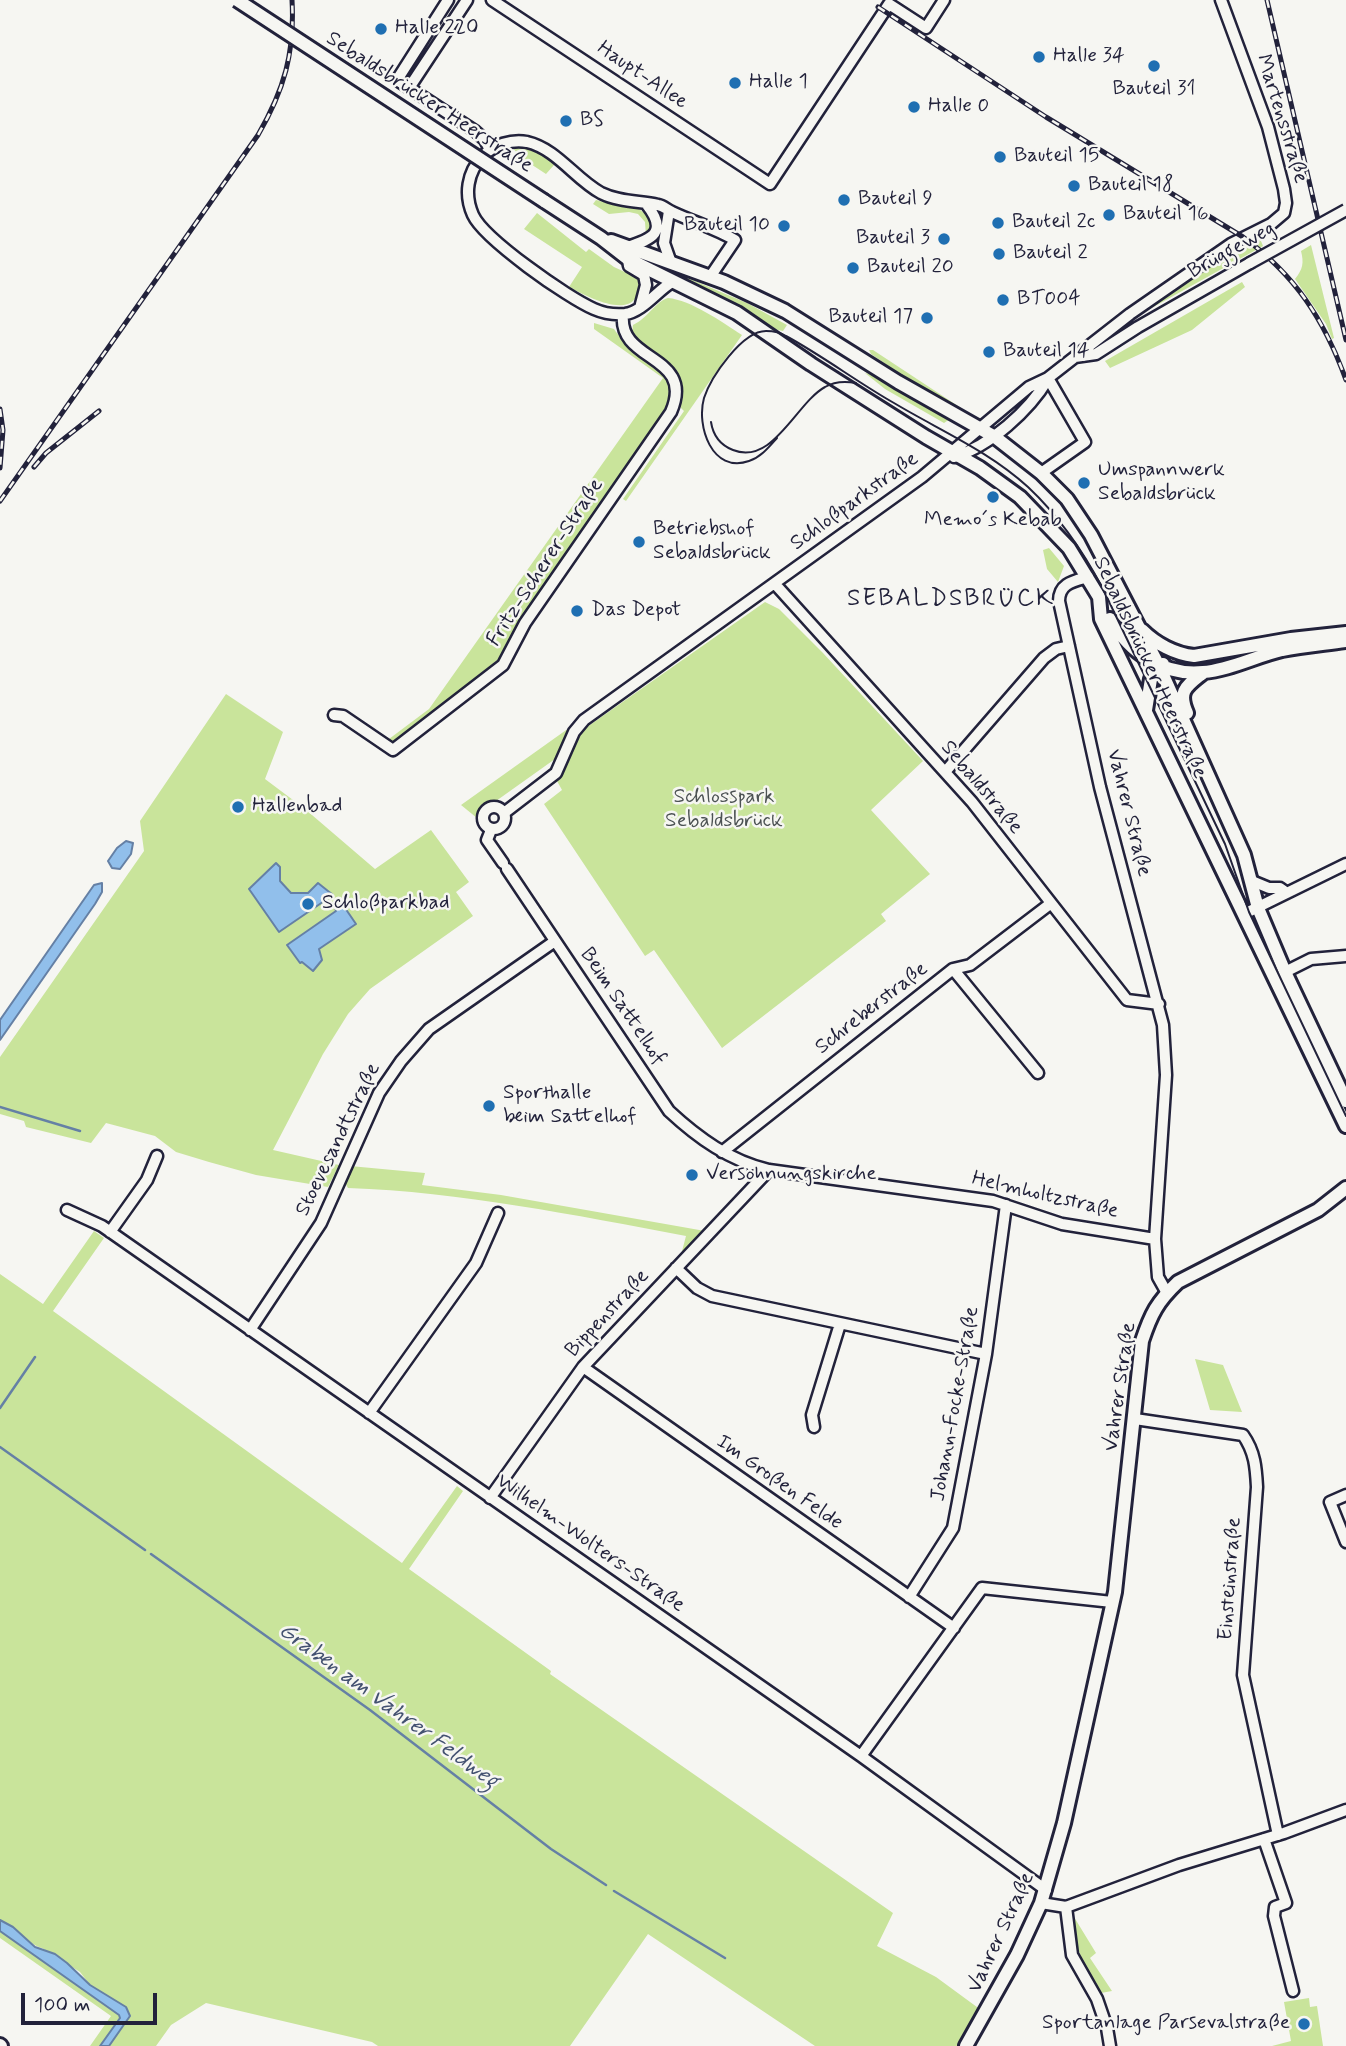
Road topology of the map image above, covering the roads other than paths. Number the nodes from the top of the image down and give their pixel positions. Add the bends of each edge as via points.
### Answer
1 (237, 0) edge
2 (448, 0) edge
3 (467, 0) edge
4 (492, 0) edge
5 (944, 0) edge
6 (1221, 0) edge
7 (886, 2) edge
8 (409, 88) junction
9 (490, 150) junction
10 (647, 205) junction
11 (1346, 210) edge
12 (669, 211) junction
13 (627, 253) junction
14 (671, 263) junction
15 (710, 278) junction
16 (672, 282) junction
17 (639, 308) junction
18 (623, 314) junction
19 (1138, 327) junction
20 (1111, 328) junction
21 (1075, 357) junction
22 (1048, 379) junction
23 (979, 427) junction
24 (995, 437) junction
25 (951, 456) junction
26 (1041, 473) junction
27 (1088, 577) junction
28 (775, 584) junction
29 (1099, 597) junction
30 (1138, 625) junction
31 (1346, 633) edge
32 (1346, 641) edge
33 (1069, 646) junction
34 (1182, 655) junction
35 (1159, 666) junction
36 (1204, 672) junction
37 (1146, 710) junction
38 (334, 715) dead end
39 (1203, 762) junction
40 (945, 772) junction
41 (504, 813) junction
42 (491, 830) junction
43 (1346, 864) edge
44 (1252, 881) junction
45 (1287, 893) junction
46 (1050, 904) junction
47 (1258, 908) junction
48 (1244, 914) junction
49 (555, 941) junction
50 (1346, 957) edge
51 (953, 969) junction
52 (1285, 972) junction
53 (1159, 1003) junction
54 (1038, 1073) dead end
55 (1346, 1101) edge
56 (1346, 1126) edge
57 (722, 1152) junction
58 (157, 1156) dead end
59 (769, 1170) junction
60 (1346, 1188) edge
61 (1346, 1200) edge
62 (1006, 1205) junction
63 (67, 1210) dead end
64 (1318, 1210) junction
65 (498, 1213) dead end
66 (110, 1232) junction
67 (1155, 1239) junction
68 (676, 1268) junction
69 (1167, 1293) junction
70 (841, 1324) junction
71 (250, 1330) junction
72 (986, 1354) junction
73 (583, 1367) junction
74 (369, 1413) junction
75 (1135, 1419) junction
76 (814, 1427) dead end
77 (1346, 1495) edge
78 (490, 1497) junction
79 (1346, 1542) edge
80 (909, 1597) junction
81 (1112, 1602) junction
82 (954, 1628) junction
83 (861, 1756) junction
84 (1346, 1810) edge
85 (1278, 1835) junction
86 (1264, 1839) junction
87 (1046, 1890) junction
88 (1041, 1903) junction
89 (1066, 1907) junction
90 (1293, 1991) dead end
91 (966, 2046) edge
92 (1111, 2046) edge

1 - 13 main road, Sebaldsbrücker Heerstraße, bridge
2 - 8 street via 397,80
3 - 8 street
4 - 7 street, Haupt-Allee via 770,184
5 - 7 street via 926,28
6 - 20 street, Martensstraße via 1268,127 1284,188 1284,213 1231,244
8 - 9 street via 475,131
9 - 10 street via 527,142 560,160 602,193
9 - 18 street via 475,166 467,194 474,216 487,233 592,309
10 - 12 street via 657,204
10 - 13 street via 657,224 656,233
11 - 19 street, Brüggeweg, bridge
12 - 14 street via 664,243
12 - 15 street via 735,240
13 - 14 main road, Sebaldsbrücker Heerstraße
13 - 16 main road, Sebaldsbrücker Heerstraße
13 - 17 street via 629,266 644,275
14 - 15 main road, Sebaldsbrücker Heerstraße
15 - 23 main road, Sebaldsbrücker Heerstraße via 785,311
16 - 17 street
16 - 25 main road, Sebaldsbrücker Heerstraße via 737,313
17 - 18 street
18 - 38 street, Fritz-Scherer-Straße via 622,325 632,344 669,369 677,398 526,623 503,666 393,750 343,716
19 - 20 street, Brüggeweg
19 - 21 street, Brüggeweg via 1096,354
20 - 21 street, Brüggeweg
21 - 22 street, Brüggeweg
22 - 23 street, Brüggeweg via 1029,387
22 - 24 street, Brüggeweg
22 - 26 street via 1085,442
23 - 24 main road, Sebaldsbrücker Heerstraße
23 - 25 street, Brüggeweg
24 - 25 street, Brüggeweg
24 - 26 main road, Sebaldsbrücker Heerstraße
25 - 27 main road, Sebaldsbrücker Heerstraße via 1020,496 1069,548
25 - 28 street, Schloßparkstraße
26 - 30 main road, Sebaldsbrücker Heerstraße via 1067,499 1091,536
27 - 29 main road, Sebaldsbrücker Heerstraße
27 - 33 street, Vahrer Straße via 1066,584 1059,594
28 - 40 street, Sebaldstraße
28 - 41 street, Schloßparkstraße via 584,720 556,773
29 - 35 main road via 1125,642
29 - 37 main road, Sebaldsbrücker Heerstraße via 1101,619
30 - 34 main road
30 - 35 main road, Sebaldsbrücker Heerstraße
31 - 34 main road
32 - 36 main road via 1281,650
33 - 40 street via 1044,658
33 - 53 street, Vahrer Straße via 1100,787
34 - 35 main road
35 - 36 main road
35 - 37 main road via 1151,680
35 - 39 main road, Sebaldsbrücker Heerstraße
36 - 39 main road via 1188,686 1182,699 1203,747
37 - 48 main road, Sebaldsbrücker Heerstraße
39 - 44 main road, Sebaldsbrücker Heerstraße
40 - 46 street, Sebaldstraße
41 - 42 street via 503,826
41 - 42 street via 496,807 486,810 483,822
42 - 49 street, Beim Sattelhof via 487,840
43 - 45 street
44 - 45 street
44 - 47 main road, Sebaldsbrücker Heerstraße
45 - 47 street
46 - 51 street, Schreberstraße via 970,965
46 - 53 street, Sebaldstraße via 1127,1000
47 - 48 street
47 - 52 main road, Sebaldsbrücker Heerstraße
48 - 56 main road, Sebaldsbrücker Heerstraße
49 - 57 street, Beim Sattelhof via 669,1111
49 - 71 street, Stoevesandtstraße via 429,1029 401,1061 379,1093 321,1223
50 - 52 street via 1311,959
51 - 54 street
51 - 57 street, Schreberstraße
52 - 55 main road, Sebaldsbrücker Heerstraße
53 - 67 street, Vahrer Straße via 1166,1076
57 - 59 street, Helmholtzstraße
58 - 66 street via 147,1180
59 - 62 street, Helmholtzstraße
59 - 68 street, Bippenstraße
60 - 64 main road
61 - 64 main road
62 - 67 street, Helmholtzstraße via 1062,1224
62 - 72 street, Johann-Focke-Straße
63 - 66 street, Wilhelm-Wolters-Straße
64 - 69 main road via 1178,1282
65 - 74 street via 476,1264
66 - 71 street, Wilhelm-Wolters-Straße
67 - 69 street, Vahrer Straße via 1158,1277
68 - 70 street via 712,1296
68 - 73 street, Bippenstraße
69 - 75 main road, Vahrer Straße via 1151,1315 1142,1341
70 - 72 street
70 - 76 street via 812,1415
71 - 74 street, Wilhelm-Wolters-Straße
72 - 80 street, Johann-Focke-Straße via 953,1528
73 - 78 street, Bippenstraße
73 - 80 street, Im Großen Felde
74 - 78 street, Wilhelm-Wolters-Straße
75 - 81 main road, Vahrer Straße
75 - 85 street, Einsteinstraße via 1243,1435 1251,1446 1257,1487 1243,1675
77 - 79 street via 1330,1502
78 - 83 street, Wilhelm-Wolters-Straße
80 - 82 street, Im Großen Felde
81 - 82 street via 982,1588
81 - 87 main road, Vahrer Straße
82 - 83 street
83 - 87 street, Wilhelm-Wolters-Straße
84 - 85 street
85 - 86 street
86 - 89 street
86 - 90 street via 1286,1903 1275,1907 1274,1916
87 - 88 main road, Vahrer Straße
88 - 89 street
88 - 91 main road, Vahrer Straße
89 - 92 street via 1072,1955 1097,1999

